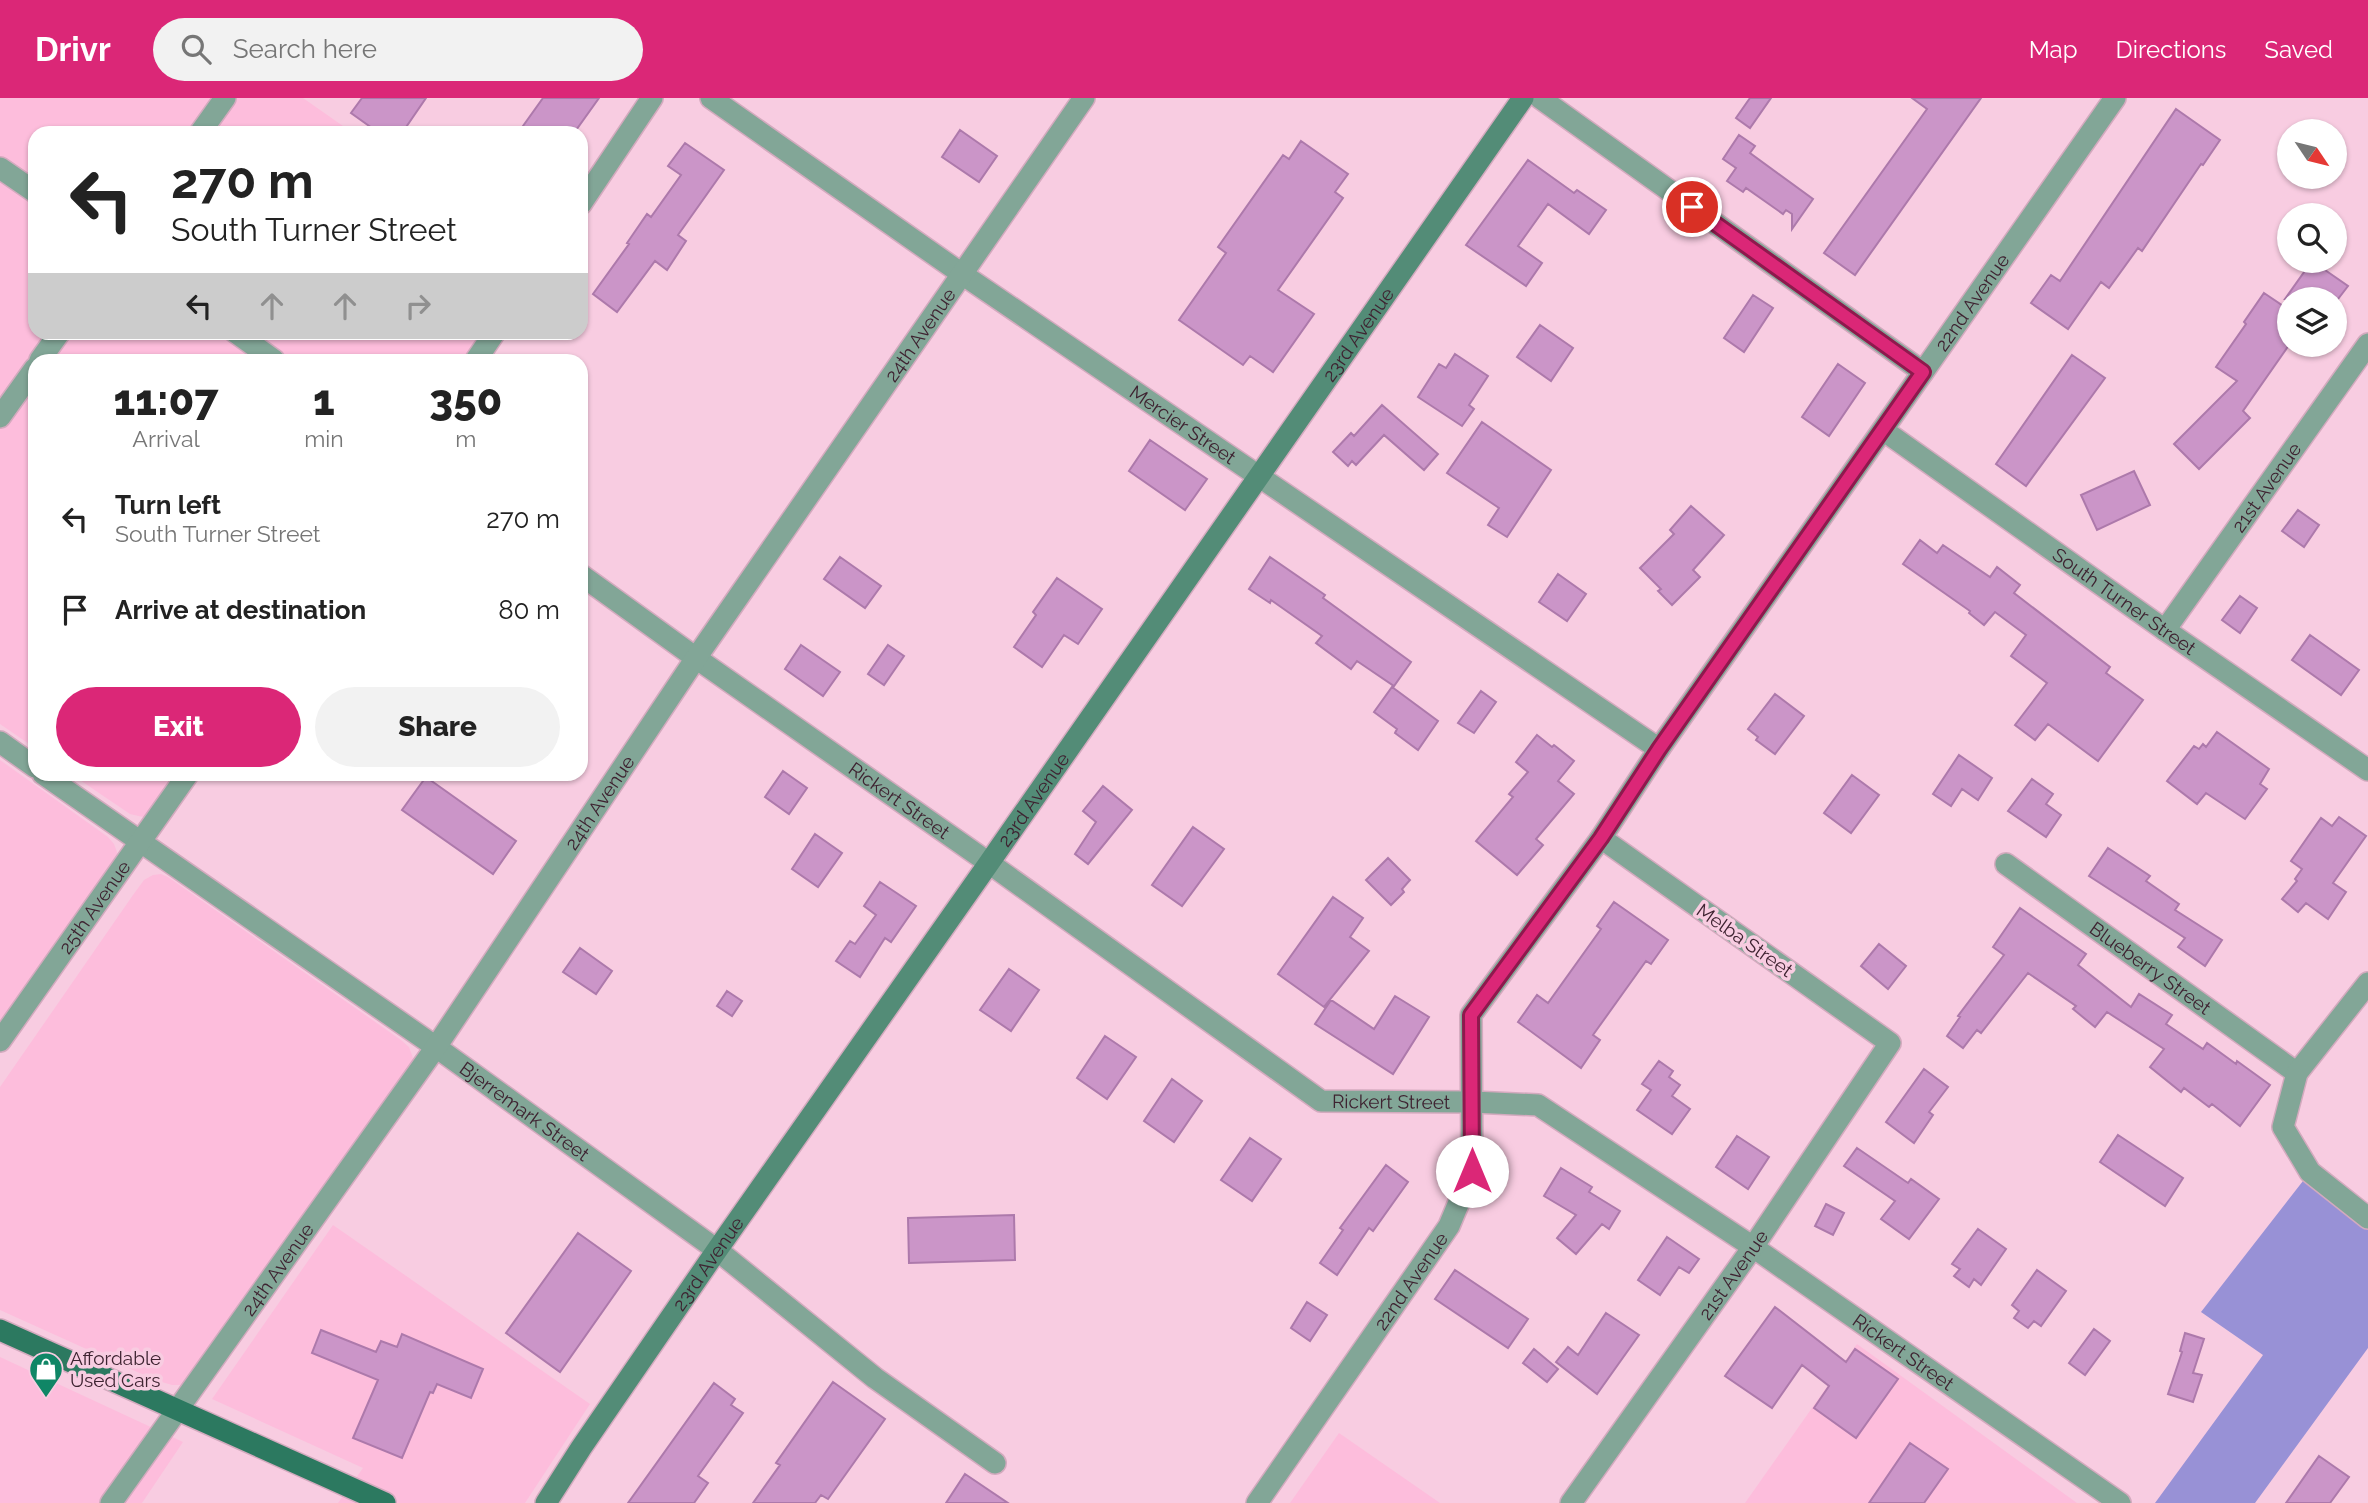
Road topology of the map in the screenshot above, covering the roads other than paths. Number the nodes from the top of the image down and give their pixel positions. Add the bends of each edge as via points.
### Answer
1 (225, 98) edge
2 (652, 98) edge
3 (710, 98) edge
4 (1084, 98) edge
5 (1523, 98) edge
6 (1540, 98) edge
7 (2115, 98) edge
8 (205, 126) edge
9 (0, 167) edge
10 (28, 187) edge
11 (588, 194) edge
12 (962, 274) junction
13 (246, 340) edge
14 (2368, 344) edge
15 (266, 354) edge
16 (1923, 372) junction
17 (28, 378) edge
18 (0, 417) edge
19 (1883, 430) junction
20 (1258, 476) junction
21 (588, 580) edge
22 (2165, 630) junction
23 (696, 658) junction
24 (0, 742) edge
25 (1659, 749) junction
26 (28, 762) edge
27 (2368, 770) edge
28 (53, 781) edge
29 (183, 781) edge
30 (1601, 838) junction
31 (140, 842) junction
32 (989, 863) junction
33 (2006, 864) dead end
34 (2368, 983) edge
35 (0, 1041) edge
36 (1890, 1043) joint
37 (436, 1047) junction
38 (2297, 1073) junction
39 (1473, 1102) junction
40 (2368, 1219) edge
41 (1753, 1247) junction
42 (716, 1250) junction
43 (0, 1330) edge
44 (176, 1409) junction
45 (995, 1463) dead end
46 (111, 1503) edge
47 (385, 1503) edge
48 (546, 1503) edge
49 (1257, 1503) edge
50 (1571, 1503) edge
51 (2120, 1503) edge

1 - 8 street
2 - 11 street
3 - 12 street, Mercier Street
4 - 12 street, 24th Avenue
5 - 20 street, 23rd Avenue
6 - 16 street
7 - 16 street, 22nd Avenue
9 - 10 street
12 - 20 street, Mercier Street
12 - 23 street, 24th Avenue
13 - 15 street
14 - 22 street, 21st Avenue
16 - 19 street, 22nd Avenue
17 - 18 street
19 - 22 street, South Turner Street
19 - 25 street, 22nd Avenue
20 - 25 street, Mercier Street
20 - 32 street, 23rd Avenue
21 - 23 street, Rickert Street
22 - 27 street, South Turner Street
23 - 32 street, Rickert Street
23 - 37 street, 24th Avenue
24 - 26 street
25 - 30 street, 22nd Avenue
28 - 31 street, Bjerremark Street
29 - 31 street, 25th Avenue
30 - 36 street, Melba Street
30 - 39 street, 22nd Avenue via 1471,1015
31 - 35 street, 25th Avenue
31 - 37 street, Bjerremark Street
32 - 39 street, Rickert Street via 1321,1101
32 - 42 street, 23rd Avenue
33 - 38 street, Blueberry Street
34 - 38 street
36 - 41 street, 21st Avenue
37 - 42 street, Bjerremark Street
37 - 44 street, 24th Avenue
38 - 40 street via 2283,1127 2310,1172
39 - 41 street, Rickert Street via 1538,1105
39 - 49 street, 22nd Avenue via 1472,1171 1449,1226
41 - 50 street, 21st Avenue
41 - 51 street, Rickert Street
42 - 45 street, Bjerremark Street via 875,1378
42 - 48 street, 23rd Avenue
43 - 44 main road
44 - 46 street, 24th Avenue
44 - 47 main road

